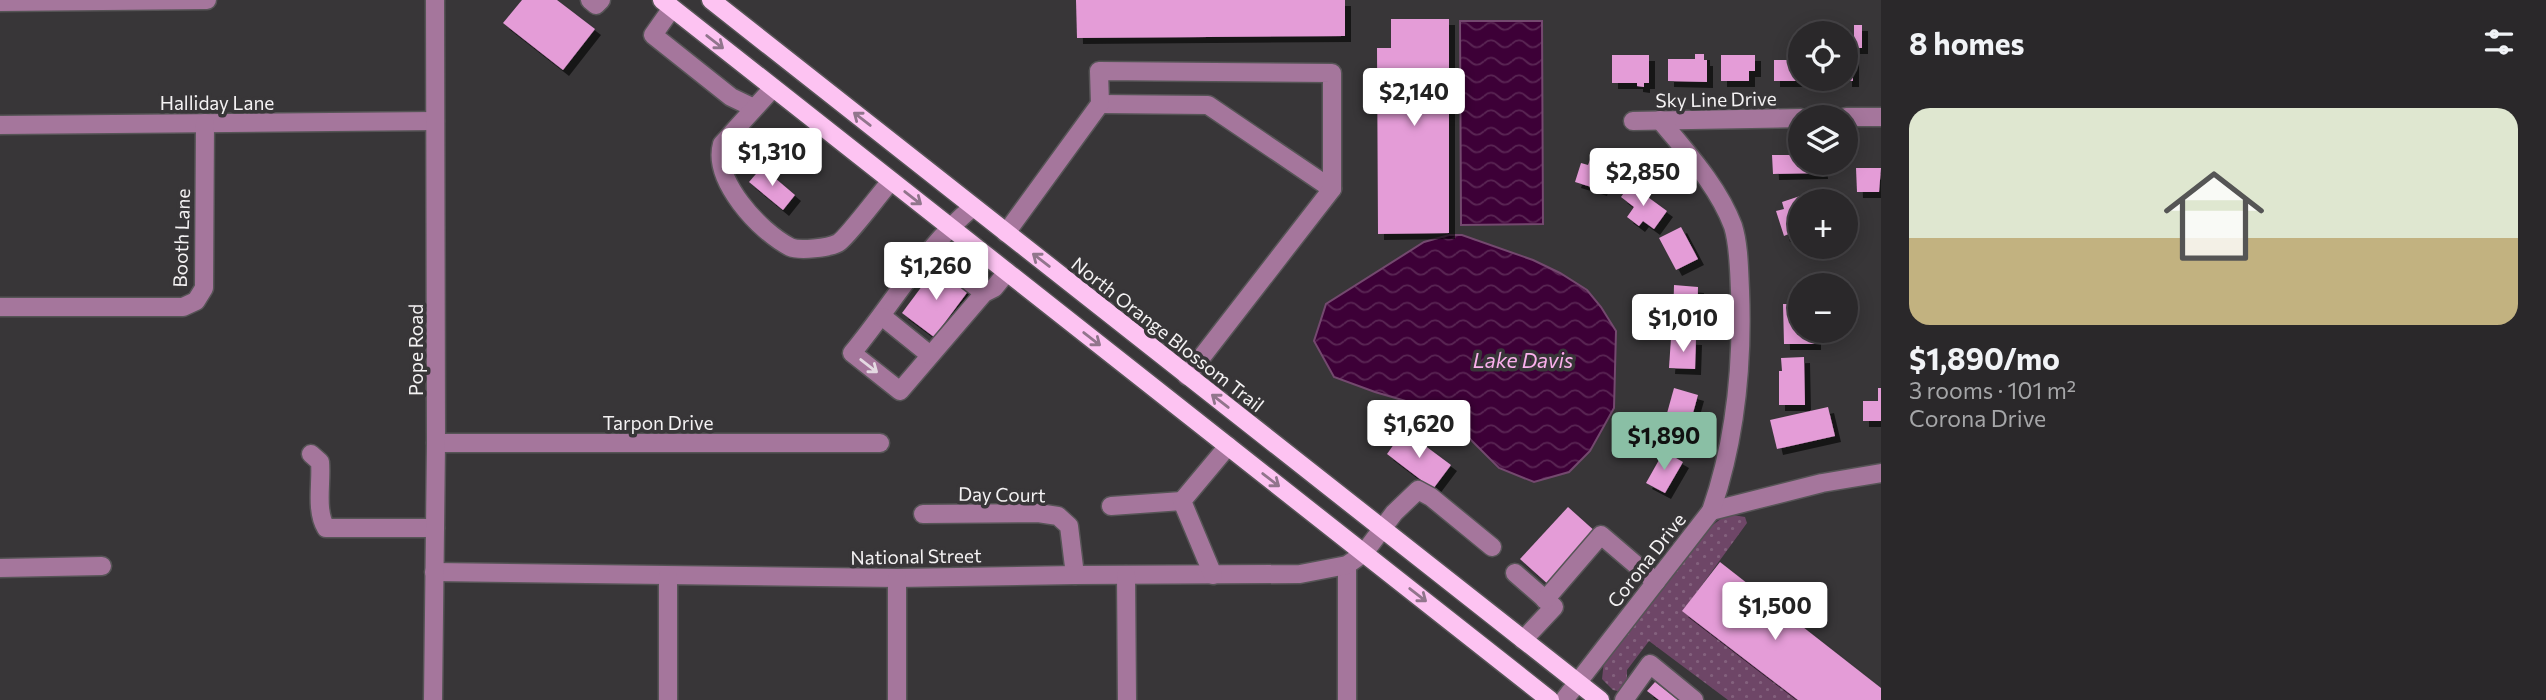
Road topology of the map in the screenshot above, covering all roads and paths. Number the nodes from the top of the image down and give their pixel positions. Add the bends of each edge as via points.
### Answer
1 (207, 0) edge
2 (435, 0) edge
3 (590, 0) edge
4 (601, 0) edge
5 (711, 0) edge
6 (0, 2) edge
7 (667, 4) edge
8 (773, 88) junction
9 (1100, 104) junction
10 (754, 108) junction
11 (1858, 117) edge
12 (1881, 117) edge
13 (1788, 118) edge
14 (1660, 120) junction
15 (435, 121) junction
16 (1633, 121) dead end
17 (205, 123) junction
18 (0, 125) edge
19 (891, 181) junction
20 (1332, 189) junction
21 (973, 207) junction
22 (950, 226) junction
23 (1006, 233) junction
24 (930, 251) junction
25 (1007, 272) junction
26 (984, 293) junction
27 (0, 307) edge
28 (883, 317) junction
29 (930, 355) junction
30 (1187, 376) junction
31 (436, 443) junction
32 (880, 443) dead end
33 (1228, 446) junction
34 (311, 454) dead end
35 (1881, 473) edge
36 (1182, 501) junction
37 (1111, 506) dead end
38 (1711, 512) junction
39 (923, 514) dead end
40 (435, 528) junction
41 (1381, 528) junction
42 (1492, 547) dead end
43 (1364, 553) junction
44 (1347, 565) junction
45 (102, 566) dead end
46 (0, 568) edge
47 (434, 572) junction
48 (1515, 573) dead end
49 (1075, 575) junction
50 (1126, 575) junction
51 (1213, 575) junction
52 (668, 576) junction
53 (897, 578) junction
54 (1656, 582) junction
55 (1545, 600) junction
56 (1523, 640) junction
57 (1576, 682) junction
58 (433, 700) edge
59 (668, 700) edge
60 (897, 700) edge
61 (1127, 700) edge
62 (1348, 700) edge
63 (1550, 700) edge
64 (1564, 700) edge
65 (1600, 700) edge
66 (1624, 700) edge
67 (1695, 700) edge

1 - 6 street
2 - 15 street, Pope Road
3 - 4 street via 596,5
21 -> 5 main road, North Orange Blossom Trail
7 -> 8 main road
7 - 10 street via 653,35 731,97
8 - 10 street
8 - 19 main road
9 - 20 street via 1208,105
9 - 20 street via 1099,71 1332,73
9 - 23 street
10 - 19 street via 722,144 722,166 733,192 761,225 792,248 838,243
11 - 12 street
13 - 14 street, Sky Line Drive
14 - 16 street, Sky Line Drive
14 - 38 street, Corona Drive via 1704,172 1733,227 1740,273 1742,342 1736,411
15 - 17 street, Halliday Lane
15 - 31 street, Pope Road
17 - 18 street, Halliday Lane
17 - 27 street, Booth Lane via 204,288 190,305
19 -> 22 main road
20 - 30 street
21 - 22 street
21 - 23 main road, North Orange Blossom Trail
22 - 24 street
22 - 25 main road
30 -> 23 main road, North Orange Blossom Trail
24 - 26 street
24 - 28 street
25 - 26 street
25 -> 33 main road
26 - 29 street
28 - 29 street
28 -> 29 street via 852,353 900,391
41 -> 30 main road, North Orange Blossom Trail
31 - 32 street, Tarpon Drive
31 - 40 street, Pope Road
33 - 36 street
33 -> 43 main road
34 - 40 street via 320,462 321,515 326,527
35 - 38 street
36 - 37 street
36 - 51 street
38 - 54 street, Corona Drive
39 - 49 street, Day Court via 1058,516 1069,526
40 - 47 street, Pope Road
41 - 42 street, National Street via 1418,490
41 - 43 street, National Street
41 - 56 main road, North Orange Blossom Trail
43 - 44 street, National Street
43 -> 63 main road
44 - 51 street, National Street via 1300,574
44 - 62 street
45 - 46 street
47 - 52 street, National Street
47 - 58 street, Pope Road
48 - 55 street
49 - 50 street, National Street
49 - 53 street, National Street
50 - 51 street, National Street
50 - 61 street
52 - 53 street, National Street
52 - 59 street
53 - 60 street
54 - 55 street via 1601,535
54 - 57 street, Corona Drive
55 - 56 street via 1554,607
56 - 57 main road, North Orange Blossom Trail
57 - 64 street, Corona Drive
57 - 65 main road, North Orange Blossom Trail
66 - 67 street via 1650,664

